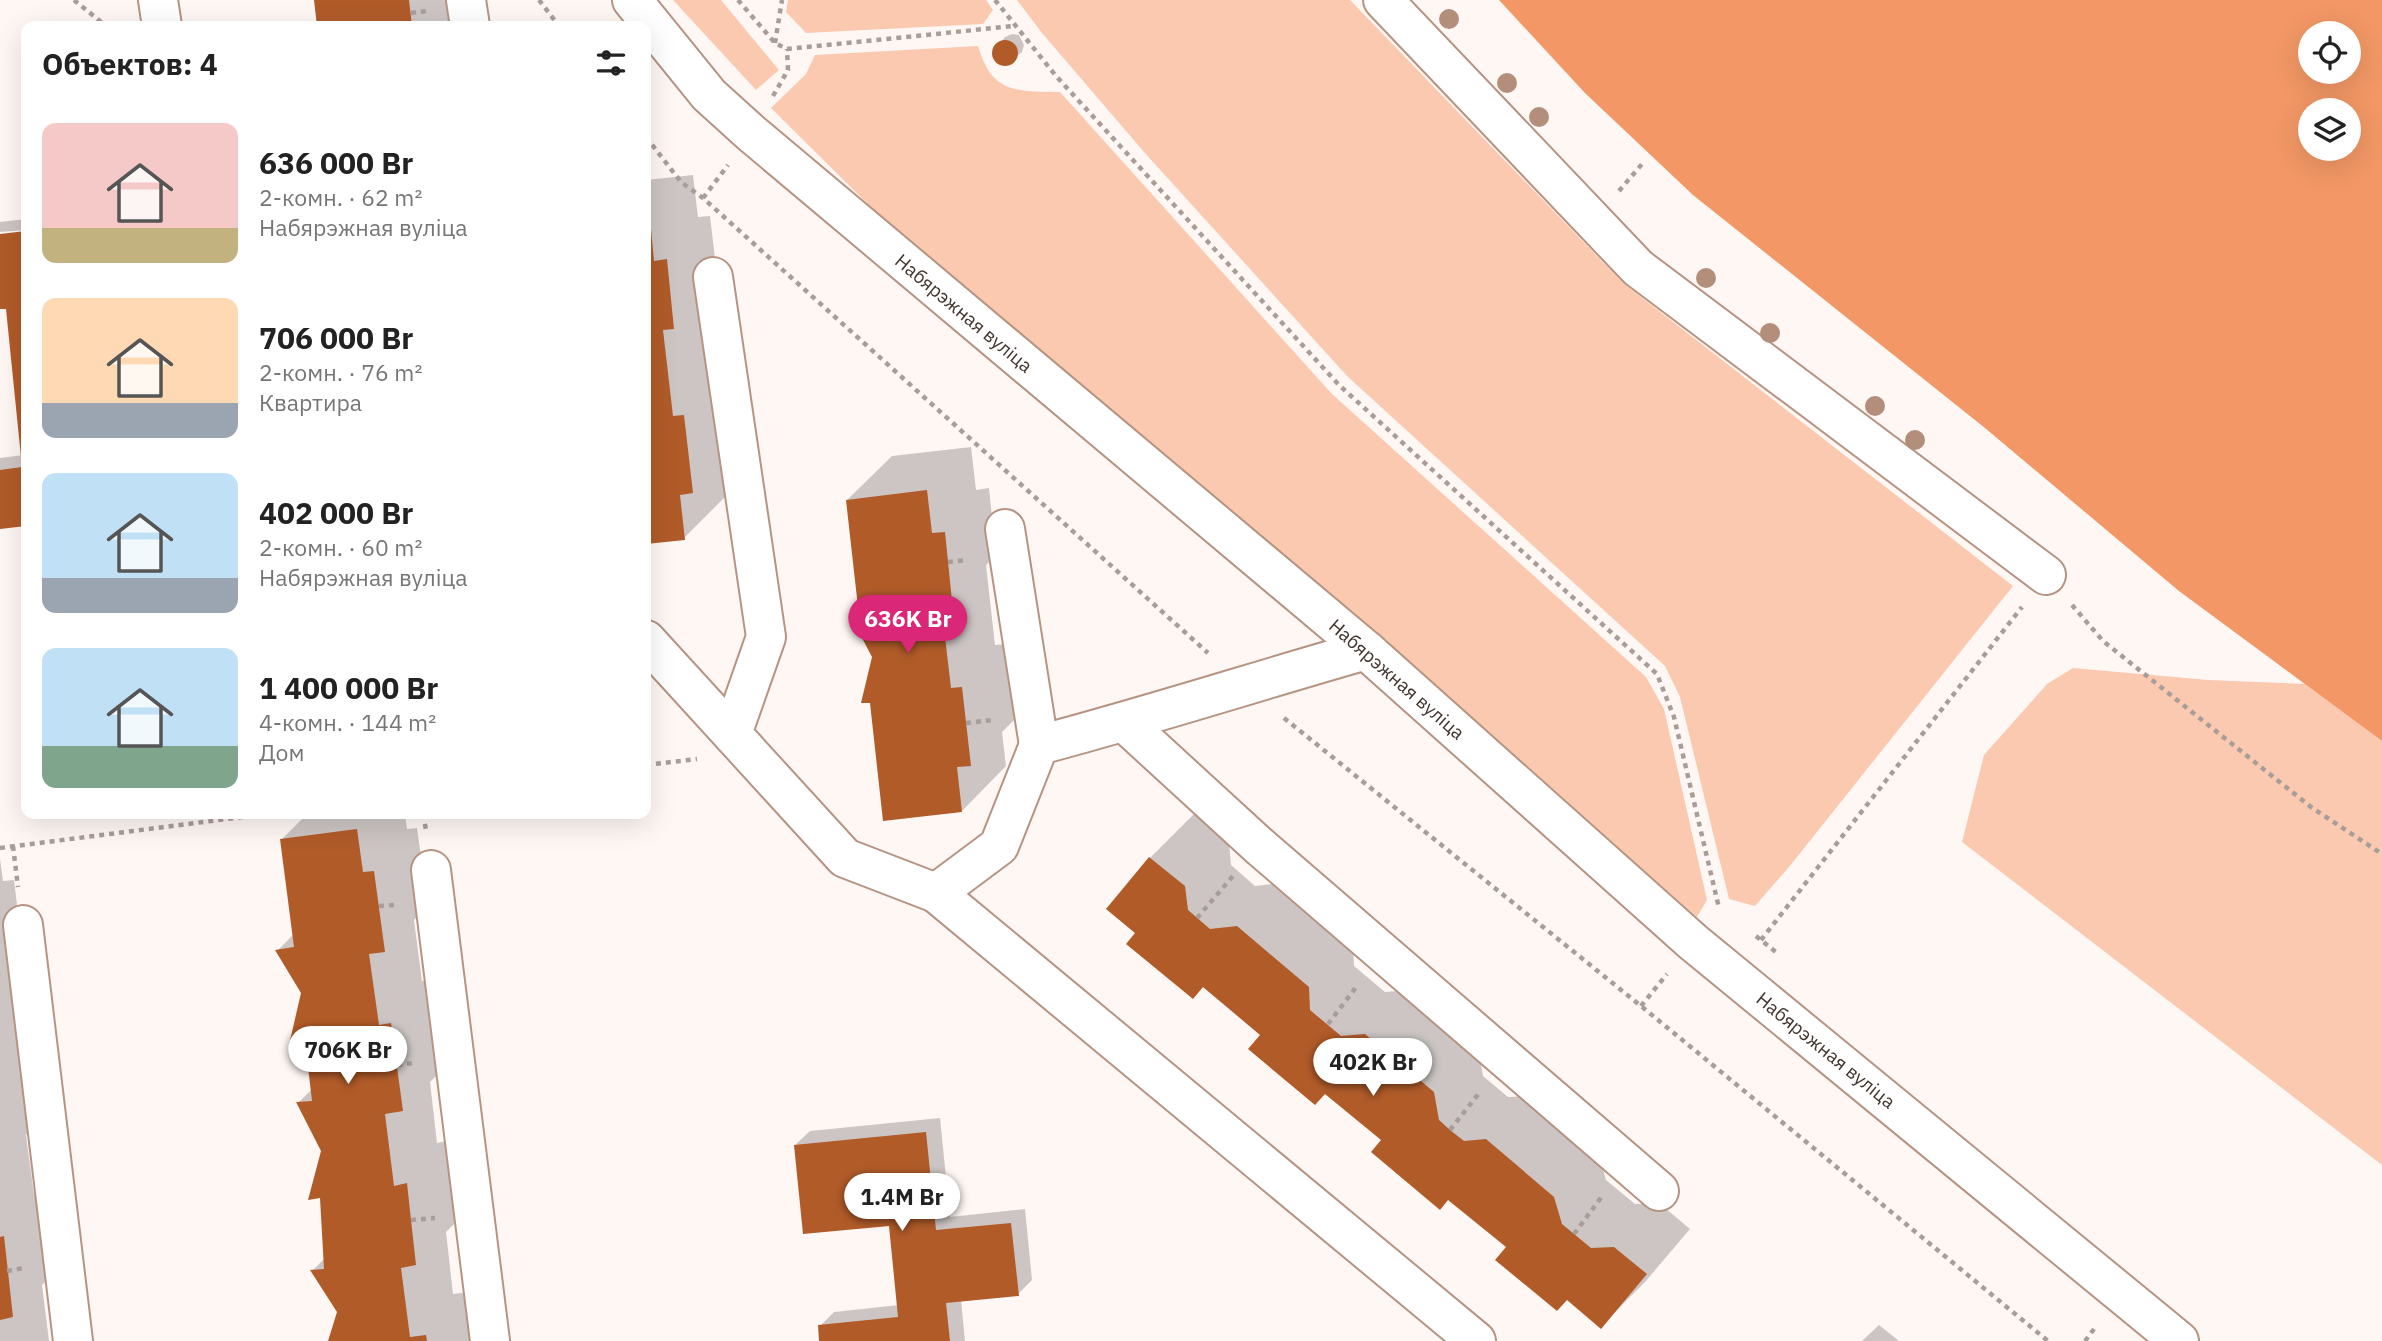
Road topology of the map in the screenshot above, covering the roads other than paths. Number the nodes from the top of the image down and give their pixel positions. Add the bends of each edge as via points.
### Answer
1 (158, 0) edge
2 (466, 0) edge
3 (632, 0) edge
4 (1383, 0) edge
5 (161, 21) edge
6 (469, 21) edge
7 (649, 21) edge
8 (651, 23) edge
9 (713, 277) dead end
10 (1005, 529) dead end
11 (2046, 575) road end
12 (651, 645) edge
13 (1366, 650) junction
14 (1125, 723) junction
15 (732, 734) junction
16 (1039, 745) junction
17 (431, 870) dead end
18 (936, 893) junction
19 (23, 925) dead end
20 (1659, 1191) dead end
21 (73, 1341) edge
22 (490, 1341) edge
23 (1476, 1341) edge
24 (2179, 1341) edge

1 - 5 street
2 - 6 street
3 - 7 street, Набярэжная вуліца
4 - 11 street via 1638,268
8 - 13 street, Набярэжная вуліца via 709,95 751,133
9 - 15 street via 766,637
10 - 16 street
12 - 15 street
13 - 14 street
13 - 24 street, Набярэжная вуліца via 1693,942
14 - 16 street
14 - 20 street via 1258,845
15 - 18 street via 845,858
16 - 18 street via 999,846
17 - 22 street
18 - 23 street
19 - 21 street

